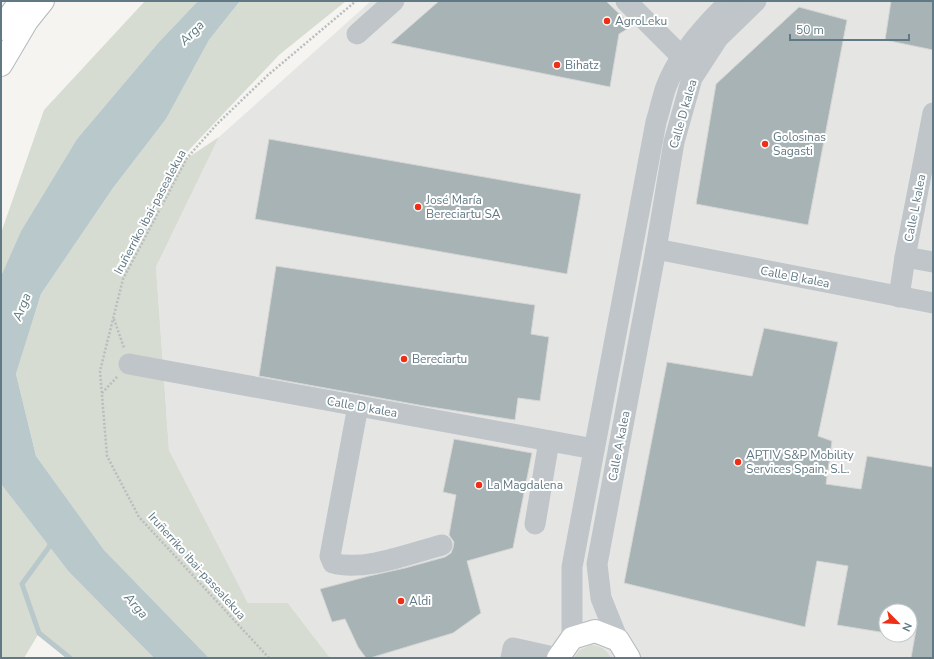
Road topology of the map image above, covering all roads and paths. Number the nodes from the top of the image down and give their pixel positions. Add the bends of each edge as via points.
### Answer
1 (20, 1) edge
2 (43, 1) edge
3 (356, 1) edge
4 (394, 1) edge
5 (626, 1) edge
6 (730, 1) edge
7 (756, 1) edge
8 (1, 29) edge
9 (357, 34) dead end
10 (682, 56) junction
11 (1, 65) edge
12 (933, 113) edge
13 (641, 200) junction
14 (632, 248) joint
15 (656, 250) junction
16 (905, 257) junction
17 (933, 262) edge
18 (899, 297) junction
19 (933, 303) edge
20 (620, 314) junction
21 (129, 364) dead end
22 (358, 406) junction
23 (549, 441) junction
24 (594, 449) junction
25 (535, 524) dead end
26 (442, 545) dead end
27 (572, 638) junction
28 (624, 649) edge
29 (512, 653) edge
30 (269, 658) edge
31 (558, 658) edge

1 - 8 main road
2 - 11 main road via 27,21
3 - 30 path, Iruñerriko ibai-pasealekua via 268,75 217,124 187,158 123,279 100,371 108,456 139,517
4 - 9 street
5 - 10 street
6 - 10 street, Calle D kalea via 715,15
7 - 15 street, Calle D kalea via 718,38 692,78 674,142
10 - 13 street, Calle D kalea via 666,86 656,122
12 - 16 street, Calle L kalea
13 - 14 street, Calle D kalea
13 - 15 street via 648,210 643,236
14 - 20 street, Calle A kalea
15 - 18 street, Calle B kalea
15 - 20 street via 638,259 630,292
15 - 28 street, Calle A kalea via 597,564 601,598
16 - 17 street, Calle L kalea
16 - 18 street, Calle L kalea
18 - 19 street, Calle B kalea
20 - 24 street, Calle A kalea
21 - 22 street, Calle D kalea
22 - 23 street, Calle D kalea
22 - 26 street via 330,556 333,563 367,565
23 - 24 street, Calle D kalea
23 - 25 street
24 - 27 street, Calle A kalea via 572,567
27 - 28 main road via 595,631
27 - 31 main road
29 - 31 street

